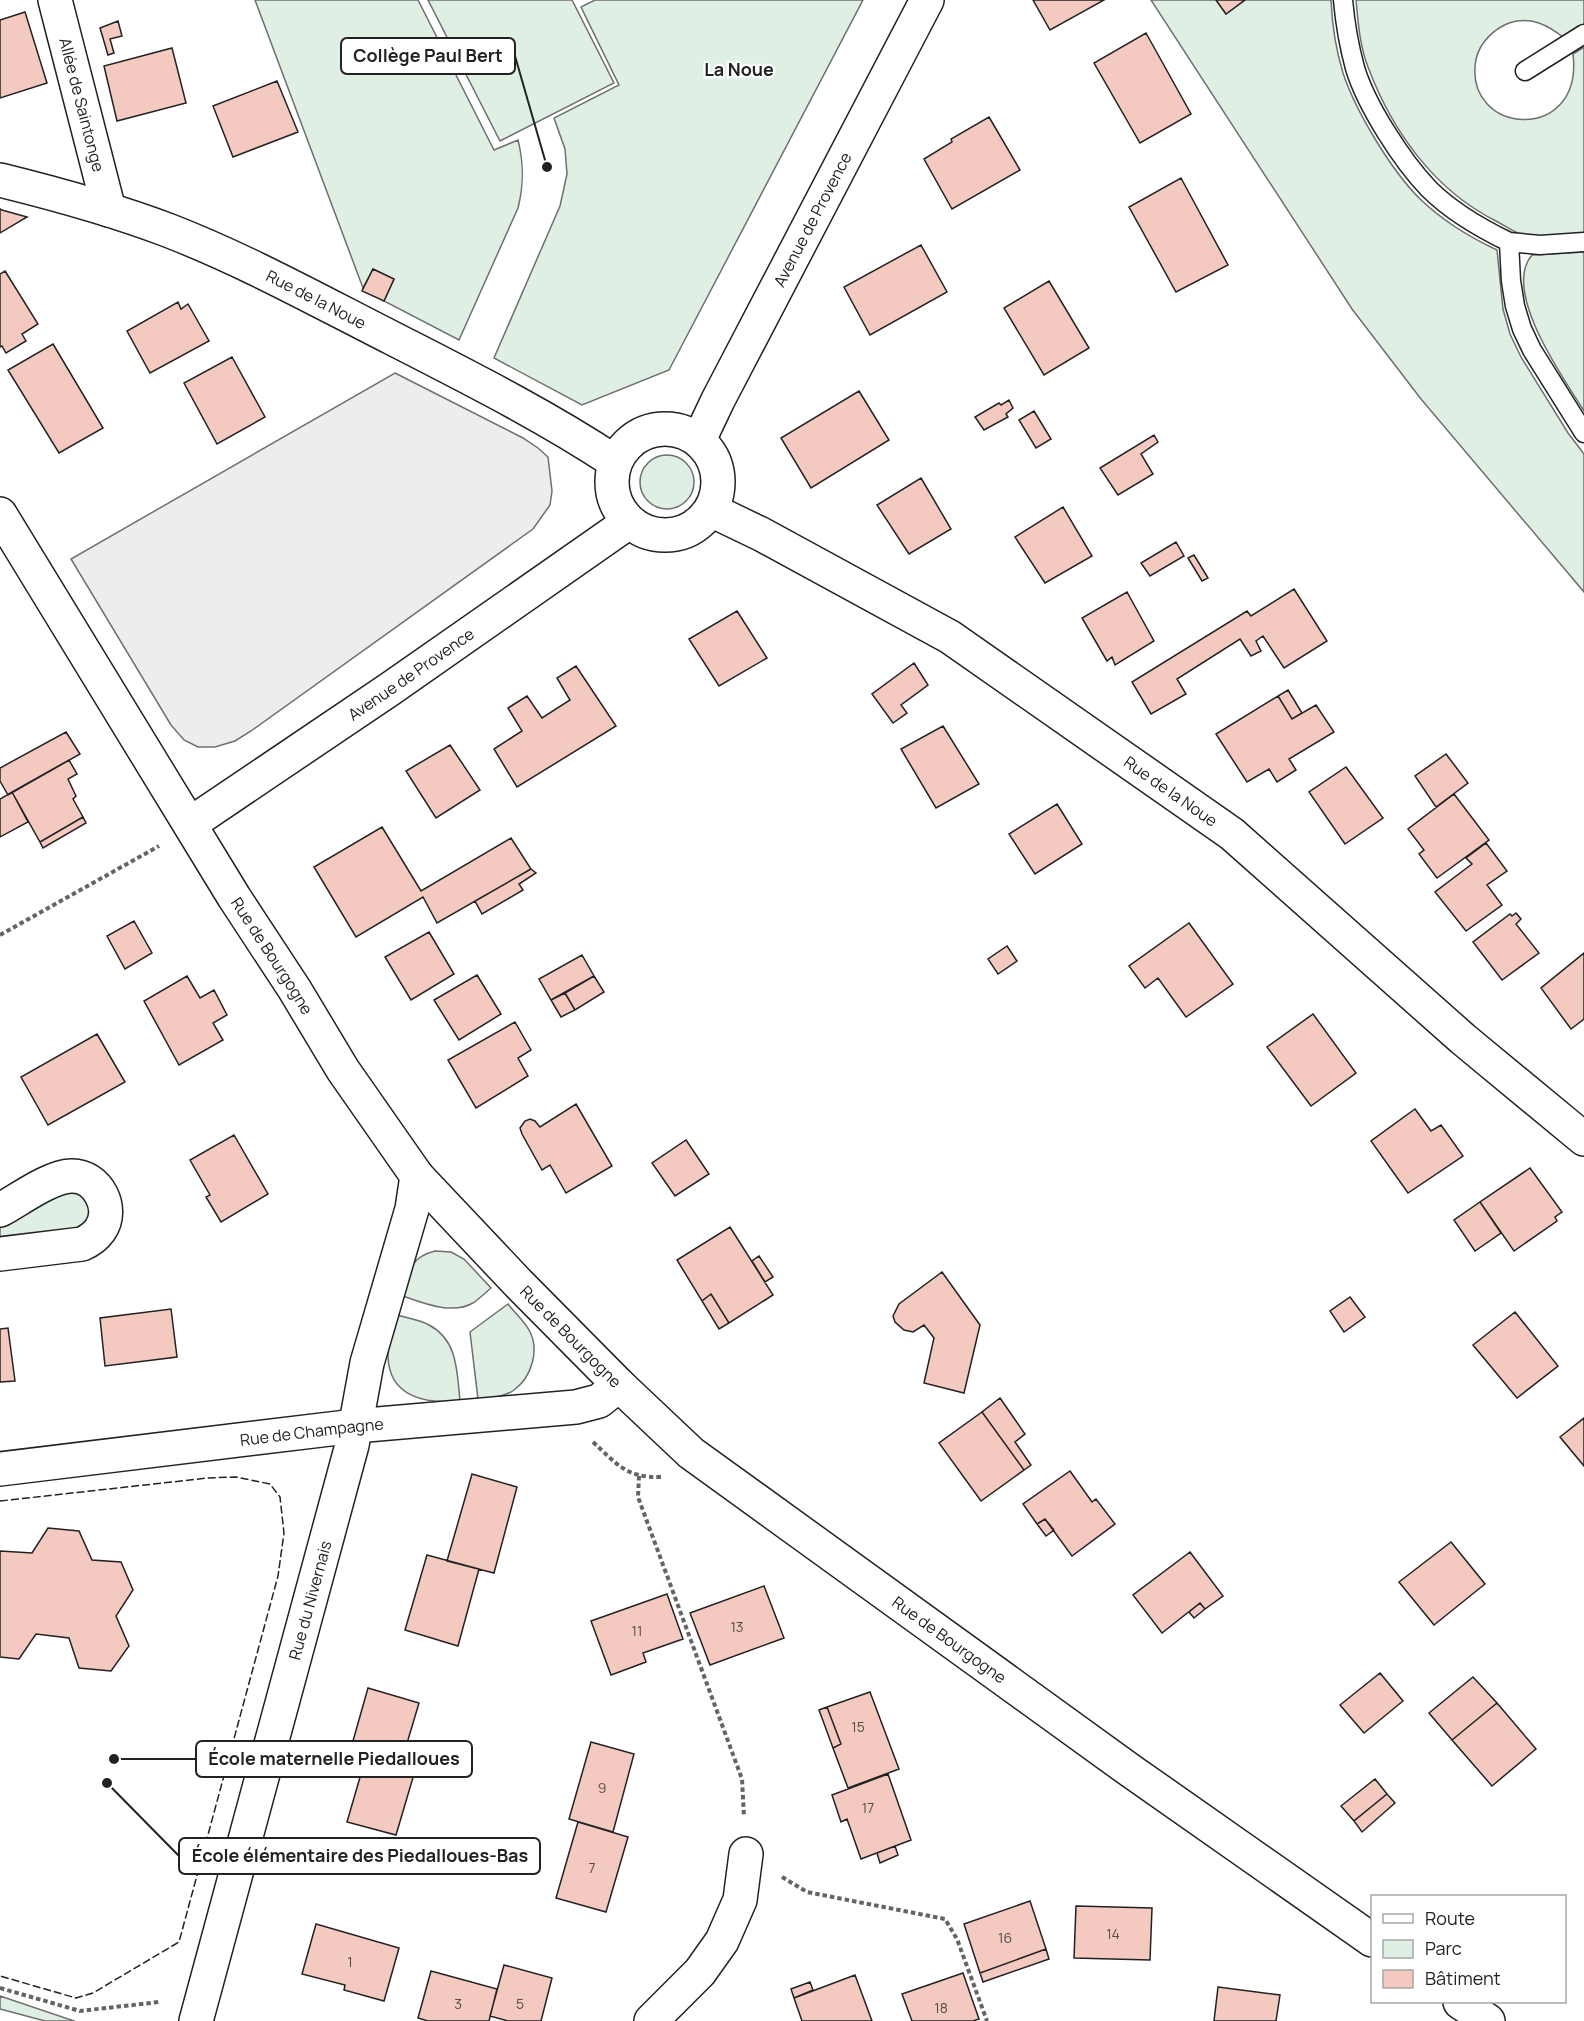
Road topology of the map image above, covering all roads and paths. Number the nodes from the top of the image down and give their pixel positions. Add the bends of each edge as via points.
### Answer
1 (55, 0) edge
2 (927, 0) edge
3 (1343, 0) edge
4 (1584, 34) edge
5 (1525, 71) dead end
6 (0, 180) edge
7 (110, 210) junction
8 (1509, 242) junction
9 (1584, 242) edge
10 (1584, 433) edge
11 (699, 440) junction
12 (615, 462) junction
13 (711, 510) junction
14 (0, 514) edge
15 (629, 522) junction
16 (190, 824) junction
17 (0, 935) edge
18 (1584, 1139) edge
19 (417, 1176) junction
20 (0, 1210) edge
21 (0, 1254) edge
22 (619, 1385) junction
23 (355, 1426) junction
24 (588, 1438) dead end
25 (0, 1468) edge
26 (639, 1476) junction
27 (669, 1477) dead end
28 (746, 1854) junction
29 (1371, 1939) edge
30 (0, 1988) edge
31 (159, 2002) dead end
32 (1463, 2003) edge
33 (195, 2021) edge
34 (651, 2021) edge
35 (987, 2021) edge
36 (1488, 2021) edge

1 - 7 street, Allée de Saintonge
2 - 11 street, Avenue de Provence
3 - 8 lane via 1355,69 1377,116 1407,163 1456,212
4 - 5 lane
6 - 7 street, Rue de la Noue
7 - 12 street, Rue de la Noue via 171,231 252,267 480,384
8 - 9 lane
8 - 10 lane via 1511,281 1522,329
11 - 12 street via 668,428 651,430 636,437
11 - 13 street via 717,469 719,486
12 - 15 street via 611,483 616,504
13 - 15 street via 695,527 673,536 649,533
13 - 18 street, Rue de la Noue via 950,637 1232,834 1463,1039
14 - 16 street, Rue de Bourgogne
15 - 16 street, Avenue de Provence
16 - 17 path via 155,849
16 - 19 street, Rue de Bourgogne via 343,1070
19 - 22 street, Rue de Bourgogne
19 - 23 street, Rue du Nivernais via 412,1209 367,1363
20 - 21 street via 62,1177 75,1176 95,1186 106,1207 100,1230 82,1244
22 - 23 street, Rue de Champagne via 599,1401 576,1407
22 - 29 street, Rue de Bourgogne via 691,1453 742,1491
23 - 25 street, Rue de Champagne
23 - 33 street, Rue du Nivernais
24 - 26 path via 620,1467
26 - 27 path
26 - 28 path via 638,1497 742,1779
28 - 34 street via 740,1900 722,1941 700,1972
28 - 35 path via 807,1892 945,1919 957,1939
30 - 31 path via 80,2011
32 - 36 street

